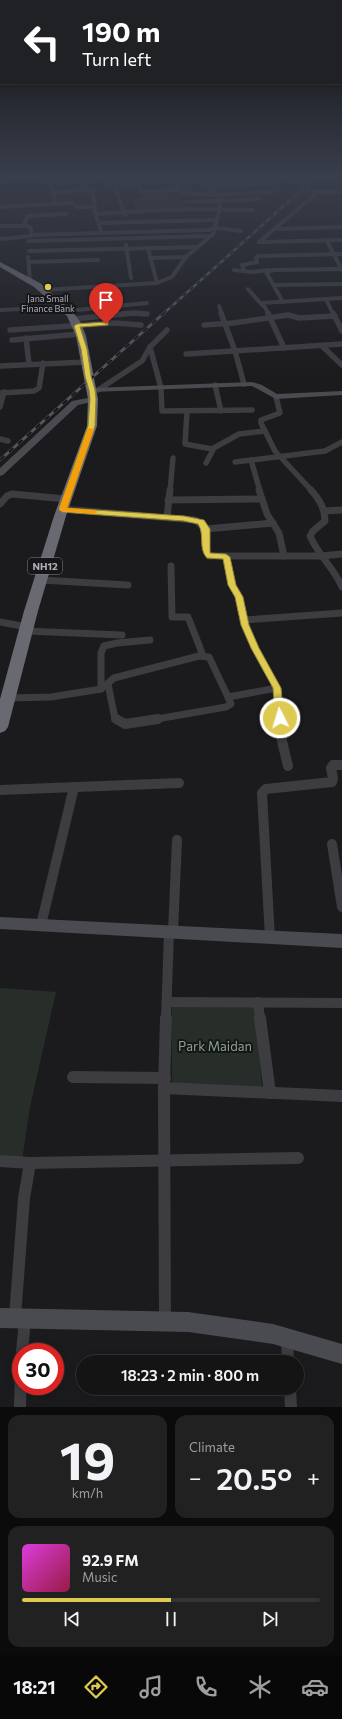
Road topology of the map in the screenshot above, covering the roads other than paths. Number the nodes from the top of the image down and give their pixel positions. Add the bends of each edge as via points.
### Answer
1 (30, 243) edge
2 (73, 243) edge
3 (126, 243) edge
4 (202, 243) edge
5 (328, 243) edge
6 (0, 244) edge
7 (7, 244) dead end
8 (126, 246) junction
9 (198, 246) junction
10 (148, 248) junction
11 (29, 251) junction
12 (333, 254) junction
13 (342, 254) edge
14 (186, 257) junction
15 (150, 258) junction
16 (98, 260) dead end
17 (29, 262) junction
18 (0, 265) edge
19 (234, 270) dead end
20 (244, 270) junction
21 (269, 270) junction
22 (342, 270) edge
23 (131, 278) dead end
24 (30, 281) junction
25 (157, 282) junction
26 (342, 284) edge
27 (274, 285) junction
28 (248, 289) dead end
29 (43, 290) junction
30 (342, 298) edge
31 (326, 299) junction
32 (283, 302) junction
33 (146, 303) dead end
34 (262, 305) junction
35 (219, 306) dead end
36 (64, 309) junction
37 (0, 310) edge
38 (147, 314) dead end
39 (335, 316) junction
40 (271, 317) junction
41 (224, 323) junction
42 (141, 325) dead end
43 (204, 325) dead end
44 (78, 328) junction
45 (10, 330) dead end
46 (167, 330) dead end
47 (342, 331) edge
48 (26, 338) junction
49 (12, 340) dead end
50 (342, 344) edge
51 (322, 346) junction
52 (150, 347) junction
53 (284, 348) junction
54 (235, 351) junction
55 (186, 354) dead end
56 (87, 362) junction
57 (43, 363) junction
58 (29, 364) junction
59 (342, 365) edge
60 (0, 366) edge
61 (244, 384) junction
62 (215, 385) junction
63 (161, 388) junction
64 (2, 392) edge
65 (342, 393) edge
66 (94, 396) junction
67 (276, 398) junction
68 (0, 407) edge
69 (252, 410) dead end
70 (187, 411) junction
71 (221, 411) junction
72 (265, 431) junction
73 (0, 439) edge
74 (8, 441) dead end
75 (342, 442) edge
76 (212, 449) junction
77 (280, 457) junction
78 (173, 458) dead end
79 (251, 460) junction
80 (235, 462) dead end
81 (206, 463) dead end
82 (0, 473) edge
83 (262, 498) junction
84 (168, 500) junction
85 (0, 504) edge
86 (64, 504) junction
87 (342, 510) edge
88 (324, 511) junction
89 (167, 517) junction
90 (273, 523) junction
91 (206, 529) junction
92 (342, 554) edge
93 (284, 556) junction
94 (321, 556) junction
95 (226, 557) junction
96 (171, 566) dead end
97 (41, 580) junction
98 (128, 585) dead end
99 (342, 587) edge
100 (342, 612) edge
101 (244, 620) junction
102 (0, 622) edge
103 (26, 629) junction
104 (122, 635) dead end
105 (150, 640) dead end
106 (199, 656) junction
107 (104, 687) junction
108 (277, 688) junction
109 (8, 698) junction
110 (228, 698) junction
111 (0, 726) edge
112 (342, 765) edge
113 (288, 766) dead end
114 (179, 783) dead end
115 (74, 787) junction
116 (0, 790) edge
117 (177, 840) dead end
118 (332, 844) dead end
119 (342, 907) edge
120 (0, 922) edge
121 (41, 925) junction
122 (171, 932) junction
123 (270, 938) junction
124 (342, 941) edge
125 (168, 1002) junction
126 (258, 1002) junction
127 (342, 1003) edge
128 (73, 1078) dead end
129 (165, 1083) junction
130 (270, 1093) junction
131 (342, 1096) edge
132 (298, 1158) dead end
133 (165, 1161) junction
134 (0, 1162) edge
135 (30, 1164) junction
136 (14, 1317) edge
137 (165, 1321) junction
138 (287, 1338) junction
139 (20, 1343) edge
140 (342, 1354) edge
141 (288, 1355) edge
142 (19, 1395) edge
143 (290, 1395) edge
144 (20, 1407) edge
145 (291, 1407) edge

1 - 11 street
2 - 8 street
3 - 8 street
4 - 9 street
5 - 12 street
6 - 7 street
8 - 10 street
8 - 11 street
8 - 23 street
9 - 10 street
9 - 14 street
10 - 15 street
11 - 17 street
12 - 13 street
12 - 20 street via 258,256 258,262 242,265
12 - 22 street
14 - 15 street
14 - 25 street via 171,278
15 - 25 street
16 - 17 street
17 - 24 street
18 - 24 highway, NH12
19 - 20 street
20 - 21 street
21 - 22 street
21 - 27 street via 266,274
24 - 29 highway, NH12
25 - 29 street
26 - 27 street
27 - 32 street
28 - 34 street
29 - 36 highway, NH12
30 - 31 street
31 - 32 street
31 - 39 street via 335,309
32 - 34 street via 267,302
33 - 36 street
34 - 40 street
35 - 41 street
36 - 37 street
36 - 44 highway, NH12
38 - 44 street via 133,312
39 - 40 street
39 - 47 street
40 - 41 street
40 - 53 street
41 - 43 street
41 - 54 street
42 - 44 street via 122,323
44 - 45 street
44 - 48 street
44 - 56 highway, NH12
46 - 52 street
48 - 49 street
48 - 58 street
50 - 51 street
51 - 53 street
51 - 59 street
52 - 63 street
52 - 66 street via 142,361
53 - 54 street
54 - 55 street
54 - 61 street
56 - 57 street
56 - 66 highway, NH12
57 - 58 street
57 - 64 street via 39,388 34,391
58 - 60 street
61 - 62 street
61 - 67 street via 259,385
62 - 63 street
62 - 71 street
63 - 66 street
63 - 70 street via 162,411
64 - 68 street
65 - 67 street
66 - 82 street via 75,403
66 - 86 highway, NH12 via 92,426
67 - 72 street via 280,413 261,420
69 - 71 street
70 - 71 street
70 - 76 street via 186,444
72 - 76 street via 239,434
72 - 77 street
73 - 74 street
75 - 77 street via 325,451
76 - 81 street
77 - 79 street
77 - 88 street via 324,505
78 - 84 street
79 - 80 street
79 - 83 street
83 - 84 street
83 - 90 street
84 - 89 street
85 - 86 street via 12,494
86 - 89 street
86 - 97 highway, NH12
87 - 88 street
88 - 94 street via 324,523 312,531 310,536
89 - 91 street via 195,520 201,522
90 - 91 street
90 - 93 street via 279,533
91 - 95 street via 209,556
92 - 94 street
93 - 94 street
93 - 95 street
94 - 99 street via 337,574
95 - 101 street
96 - 106 street via 172,617 188,617 202,653
97 - 98 street
97 - 103 highway, NH12
100 - 101 street
101 - 108 street via 253,644
102 - 103 street
103 - 104 street
103 - 109 highway, NH12
105 - 107 street via 104,646
106 - 107 street via 114,678
106 - 110 street via 209,657
107 - 109 street via 51,697
107 - 110 street via 115,720 125,724 226,707 231,704
108 - 110 street
108 - 113 street via 282,741
109 - 111 highway, NH12
112 - 123 street via 333,765 331,768 332,782 266,789 262,793
114 - 115 street
115 - 116 street
115 - 121 street
117 - 122 street
118 - 119 street
120 - 121 street
121 - 122 street
122 - 123 street
122 - 125 street
123 - 124 street
125 - 126 street
125 - 129 street
126 - 127 street
126 - 130 street
128 - 129 street
129 - 130 street
129 - 133 street
130 - 131 street
132 - 133 street
133 - 135 street
133 - 137 street
134 - 135 street
135 - 136 street via 24,1198
136 - 137 street
136 - 139 street
137 - 138 street via 188,1322
138 - 140 street
138 - 141 street
142 - 144 street
143 - 145 street

